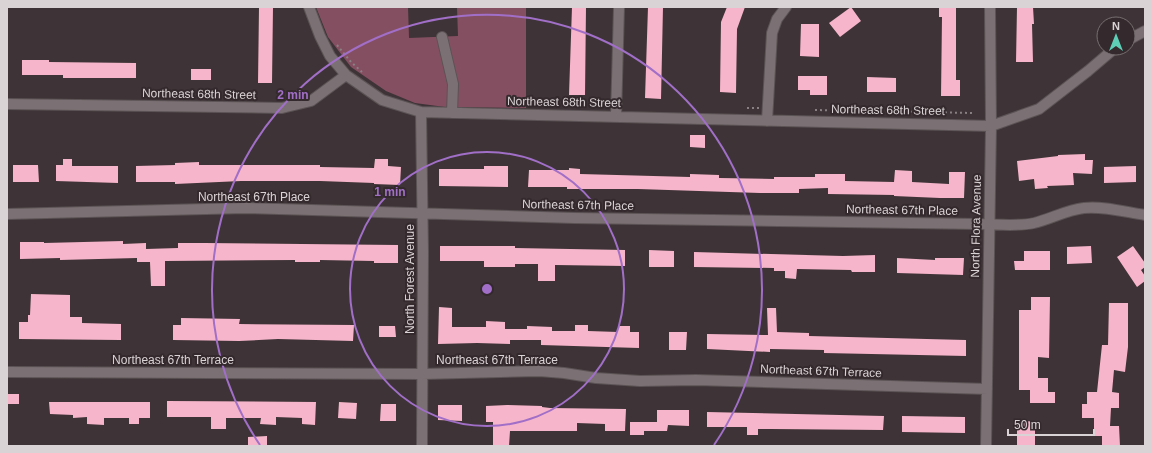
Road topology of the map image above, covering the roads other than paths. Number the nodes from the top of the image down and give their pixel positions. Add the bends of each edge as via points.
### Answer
1 (309, 7) edge
2 (619, 7) edge
3 (786, 7) edge
4 (990, 7) edge
5 (442, 37) dead end
6 (1106, 56) edge
7 (346, 75) junction
8 (7, 104) edge
9 (421, 112) junction
10 (452, 113) junction
11 (616, 116) junction
12 (767, 121) junction
13 (991, 126) junction
14 (7, 214) edge
15 (423, 214) junction
16 (1145, 215) edge
17 (989, 224) junction
18 (7, 372) edge
19 (423, 374) junction
20 (987, 388) junction
21 (422, 446) edge
22 (986, 446) edge

1 - 7 street via 330,56
2 - 11 street
3 - 12 street via 777,19 772,33
4 - 13 street, North Flora Avenue
5 - 10 street via 453,84
6 - 13 street, Northeast 68th Street via 1039,109
7 - 8 street, Northeast 68th Street via 311,101 282,108
7 - 9 street, Northeast 68th Street via 382,100
9 - 10 street, Northeast 68th Street
9 - 15 street, North Forest Avenue
10 - 11 street, Northeast 68th Street
11 - 12 street, Northeast 68th Street
12 - 13 street, Northeast 68th Street
13 - 17 street, North Flora Avenue
14 - 15 street, Northeast 67th Place via 246,208
15 - 17 street, Northeast 67th Place
15 - 19 street, North Forest Avenue
16 - 17 street, Northeast 67th Place via 1084,208 1035,223 1006,226
17 - 20 street, North Flora Avenue
18 - 19 street, Northeast 67th Terrace
19 - 20 street, Northeast 67th Terrace via 539,371 640,381 696,380
19 - 21 street, North Forest Avenue
20 - 22 street, North Flora Avenue

